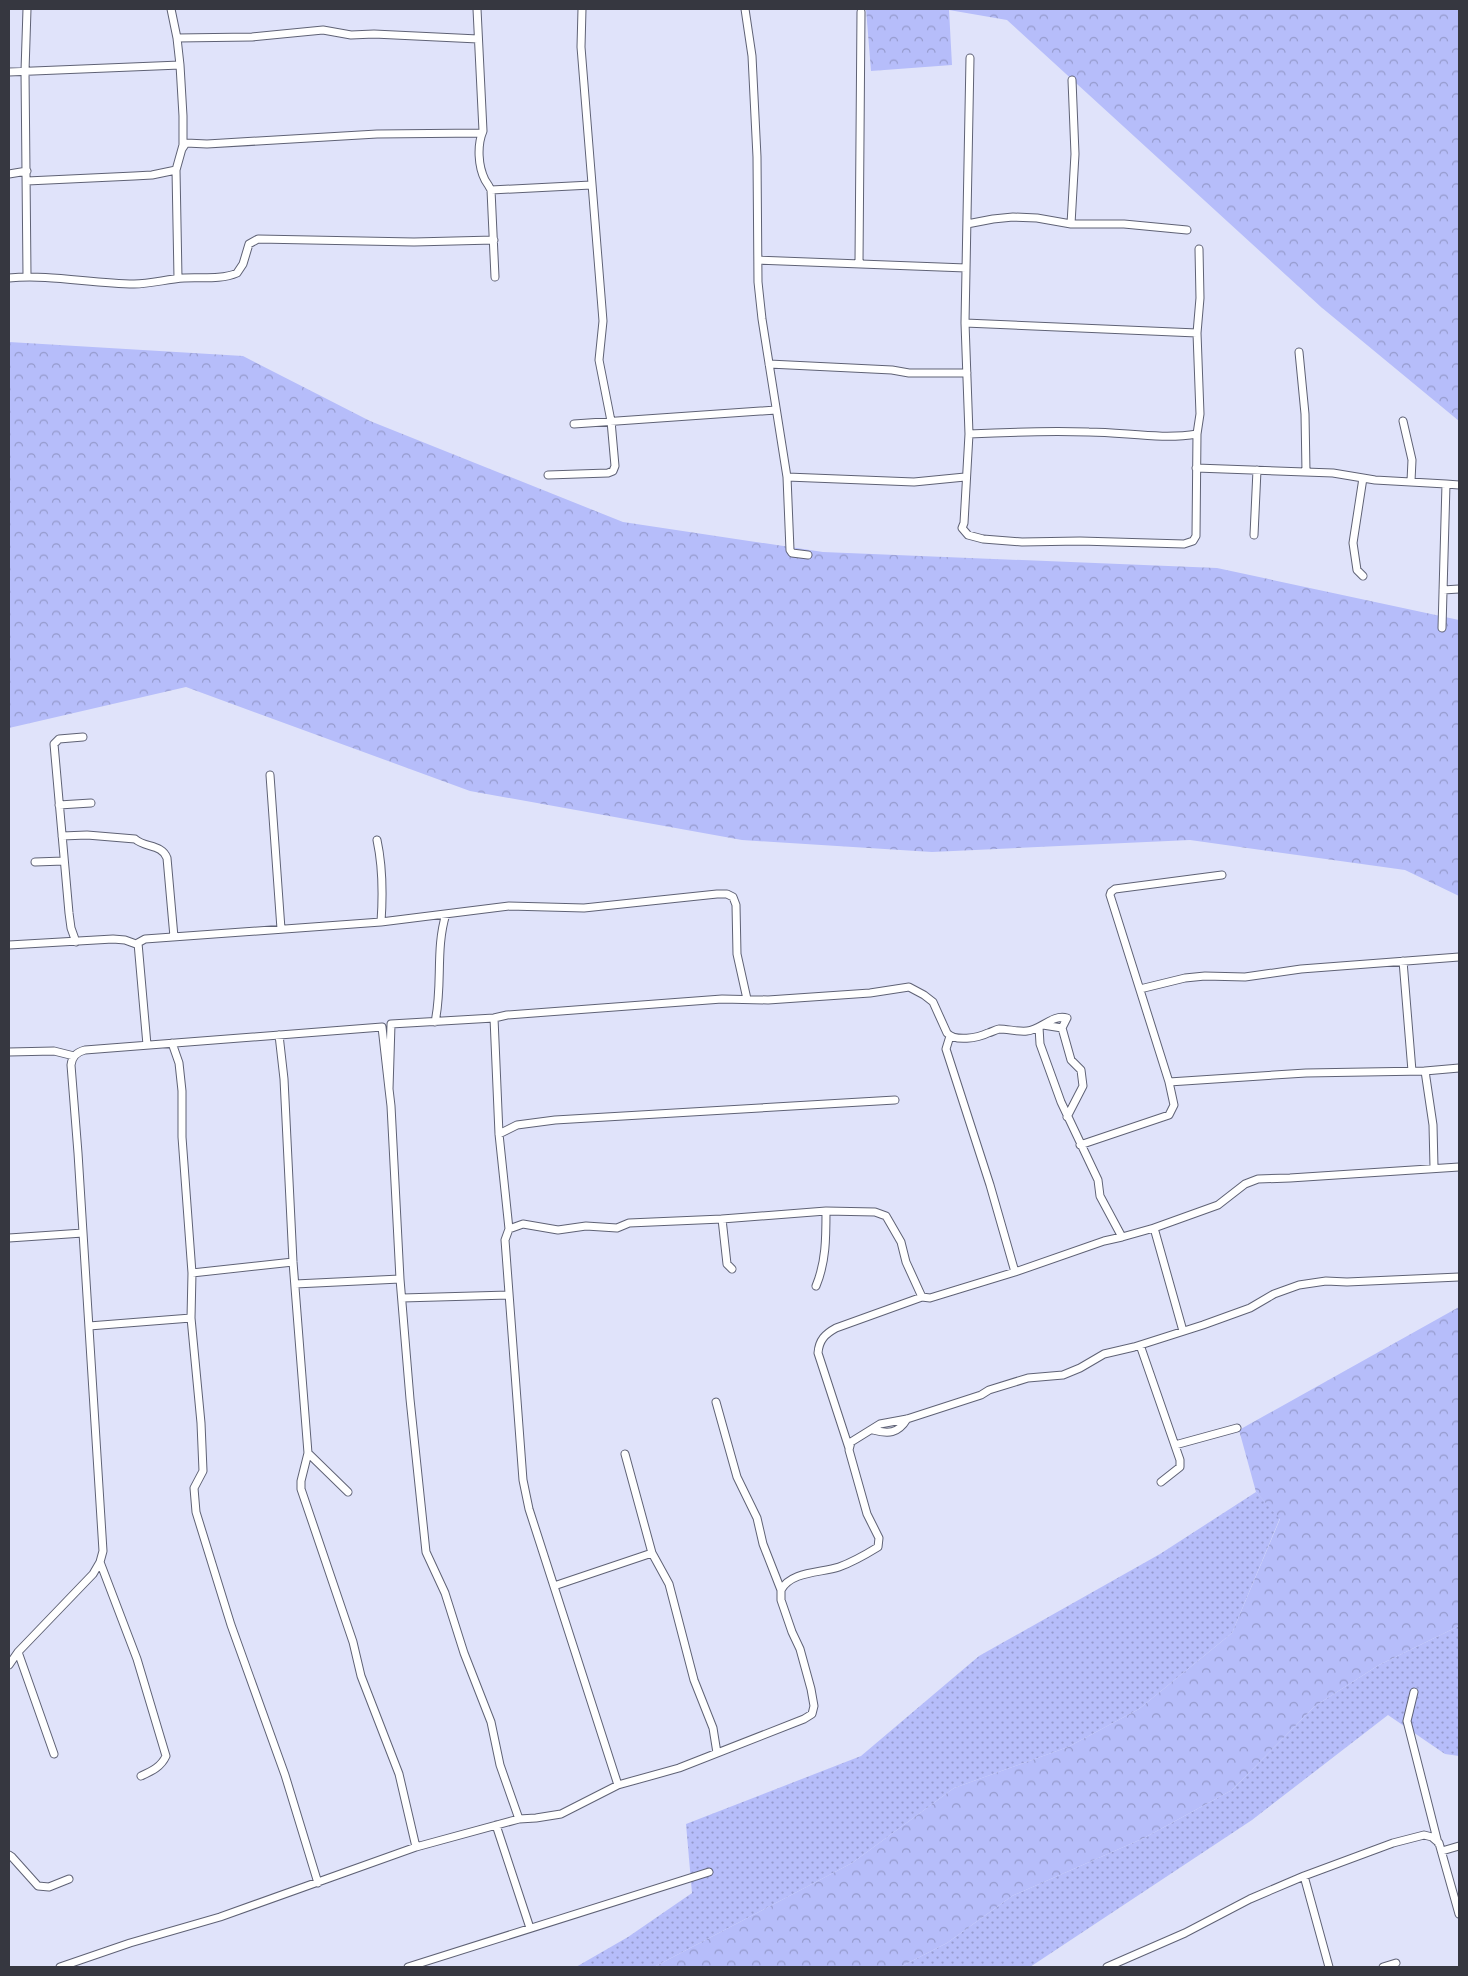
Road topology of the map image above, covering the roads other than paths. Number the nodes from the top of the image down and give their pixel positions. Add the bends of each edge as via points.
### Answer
1 (28, 9) edge
2 (171, 9) edge
3 (476, 9) edge
4 (582, 9) edge
5 (746, 9) edge
6 (861, 12) dead end
7 (177, 38) junction
8 (478, 39) junction
9 (970, 58) dead end
10 (180, 65) junction
11 (25, 71) junction
12 (9, 72) edge
13 (1072, 80) dead end
14 (482, 133) junction
15 (182, 149) junction
16 (176, 170) junction
17 (27, 171) junction
18 (9, 174) edge
19 (27, 180) junction
20 (591, 185) junction
21 (491, 190) junction
22 (967, 224) junction
23 (1071, 224) junction
24 (1188, 230) dead end
25 (494, 240) junction
26 (1199, 249) dead end
27 (758, 260) junction
28 (859, 263) junction
29 (966, 268) junction
30 (27, 276) junction
31 (495, 277) dead end
32 (9, 278) edge
33 (178, 278) junction
34 (965, 323) junction
35 (1197, 333) junction
36 (1299, 352) dead end
37 (769, 364) junction
38 (967, 372) junction
39 (776, 410) junction
40 (611, 421) junction
41 (1403, 421) dead end
42 (574, 424) dead end
43 (969, 434) junction
44 (1197, 434) junction
45 (1196, 468) junction
46 (1257, 470) junction
47 (1306, 472) junction
48 (548, 475) dead end
49 (786, 476) junction
50 (965, 477) junction
51 (1363, 478) junction
52 (1411, 481) junction
53 (1446, 484) junction
54 (1459, 485) edge
55 (1254, 535) dead end
56 (808, 555) dead end
57 (1363, 576) dead end
58 (1459, 589) edge
59 (1443, 590) junction
60 (1442, 628) dead end
61 (83, 737) dead end
62 (270, 775) dead end
63 (91, 802) dead end
64 (59, 806) junction
65 (62, 836) junction
66 (377, 840) dead end
67 (64, 861) junction
68 (35, 862) dead end
69 (1222, 875) dead end
70 (446, 914) junction
71 (381, 922) junction
72 (281, 929) junction
73 (174, 937) junction
74 (76, 942) junction
75 (138, 943) junction
76 (9, 945) edge
77 (1459, 957) edge
78 (1404, 961) junction
79 (1140, 989) junction
80 (746, 999) junction
81 (494, 1018) junction
82 (435, 1022) junction
83 (1041, 1026) junction
84 (1062, 1028) junction
85 (1027, 1031) junction
86 (279, 1035) junction
87 (950, 1036) junction
88 (172, 1043) junction
89 (1040, 1044) junction
90 (147, 1045) junction
91 (9, 1052) edge
92 (74, 1056) junction
93 (1459, 1068) edge
94 (1412, 1071) junction
95 (1425, 1072) junction
96 (1169, 1082) junction
97 (388, 1089) junction
98 (895, 1100) dead end
99 (1067, 1117) junction
100 (499, 1134) junction
101 (1080, 1144) junction
102 (1434, 1167) junction
103 (1459, 1167) edge
104 (826, 1212) junction
105 (722, 1219) junction
106 (1154, 1228) junction
107 (509, 1229) junction
108 (83, 1233) junction
109 (1122, 1237) junction
110 (9, 1238) edge
111 (294, 1262) junction
112 (732, 1270) dead end
113 (1015, 1272) junction
114 (192, 1273) junction
115 (1459, 1277) edge
116 (400, 1279) junction
117 (295, 1284) junction
118 (816, 1286) dead end
119 (509, 1295) junction
120 (922, 1297) junction
121 (402, 1298) junction
122 (191, 1318) junction
123 (89, 1326) junction
124 (1183, 1331) junction
125 (1140, 1345) junction
126 (716, 1402) dead end
127 (907, 1419) junction
128 (1237, 1428) dead end
129 (873, 1430) junction
130 (1175, 1445) junction
131 (849, 1450) junction
132 (308, 1453) junction
133 (625, 1454) dead end
134 (1161, 1482) dead end
135 (348, 1492) dead end
136 (652, 1553) junction
137 (100, 1562) junction
138 (554, 1586) junction
139 (781, 1590) junction
140 (18, 1652) junction
141 (9, 1664) edge
142 (1414, 1692) dead end
143 (717, 1753) junction
144 (54, 1754) dead end
145 (141, 1776) dead end
146 (618, 1785) junction
147 (519, 1818) junction
148 (496, 1825) junction
149 (1439, 1843) junction
150 (1459, 1846) edge
151 (416, 1847) junction
152 (1442, 1851) junction
153 (9, 1855) edge
154 (709, 1872) dead end
155 (1304, 1876) junction
156 (69, 1879) dead end
157 (318, 1883) junction
158 (1459, 1914) edge
159 (530, 1928) junction
160 (1396, 1962) dead end
161 (60, 1967) edge
162 (408, 1967) edge
163 (1108, 1967) edge
164 (1329, 1967) edge
165 (1383, 1967) edge

1 - 11 street
2 - 7 street
3 - 8 street
4 - 20 street
5 - 27 street via 756,139
6 - 28 street
7 - 8 street via 252,37 323,30 351,35
7 - 10 street
8 - 14 street
9 - 22 street
10 - 11 street
10 - 15 street
11 - 12 street
11 - 17 street
13 - 23 street via 1075,154
14 - 15 street via 322,136 186,144
14 - 21 street via 479,145 481,168
15 - 16 street
16 - 19 street via 152,175
16 - 33 street
17 - 18 street
17 - 19 street
19 - 30 street
20 - 21 street
20 - 40 street via 603,321 600,360
21 - 25 street
22 - 23 street via 1013,217
22 - 29 street
23 - 24 street via 1124,224
25 - 31 street
25 - 33 street via 414,242 258,238 248,244 237,273
26 - 35 street
27 - 28 street
27 - 37 street
28 - 29 street
29 - 34 street
30 - 32 street
30 - 33 street via 136,284
34 - 35 street
34 - 38 street
35 - 44 street via 1200,414
36 - 47 street via 1306,414
37 - 38 street via 909,373
37 - 39 street
38 - 43 street
39 - 40 street
39 - 49 street
40 - 42 street
40 - 48 street via 613,471
41 - 52 street via 1412,460
43 - 44 street
43 - 50 street
44 - 45 street
45 - 46 street
45 - 50 street via 1196,536 1184,544 1022,542 968,535 962,528
46 - 47 street
46 - 55 street
47 - 51 street
49 - 50 street via 914,482
49 - 56 street via 790,550
51 - 52 street
51 - 57 street via 1353,544 1357,570
52 - 53 street
53 - 54 street
53 - 59 street
58 - 59 street
59 - 60 street
61 - 64 street via 59,739 54,744
62 - 72 street
63 - 64 street
64 - 65 street
65 - 67 street
65 - 73 street via 135,839 161,848 167,858
66 - 71 street via 382,862
67 - 68 street
67 - 74 street via 71,928
69 - 79 street via 1111,892
70 - 71 street
70 - 80 street via 509,906 584,908 727,894 736,905 736,954
70 - 82 street via 440,939
71 - 72 street
72 - 73 street
73 - 75 street via 145,939
74 - 75 street via 114,939
74 - 76 street
75 - 90 street
77 - 78 street
78 - 79 street via 1301,969 1245,978 1185,978
78 - 94 street
79 - 96 street
80 - 81 street
80 - 87 street via 870,993 909,987 932,1002
81 - 82 street
81 - 100 street
82 - 97 street via 391,1024
83 - 84 street
83 - 84 street via 1060,1017 1067,1018
83 - 85 street
83 - 89 street
84 - 99 street via 1071,1060 1081,1070 1083,1086
85 - 87 street via 996,1030 962,1038
85 - 89 street
86 - 88 street
86 - 97 street via 382,1027
86 - 111 street
87 - 113 street via 946,1050
88 - 90 street
88 - 114 street via 179,1063 182,1091 182,1137
89 - 99 street
90 - 92 street via 86,1050
91 - 92 street via 54,1051
92 - 108 street via 71,1065
93 - 95 street
94 - 95 street
94 - 96 street via 1306,1073
95 - 102 street via 1433,1125
96 - 101 street via 1174,1105 1169,1115
97 - 116 street
98 - 100 street via 555,1120 517,1125
99 - 101 street
100 - 107 street
101 - 109 street via 1098,1180 1100,1196
102 - 103 street
102 - 106 street via 1258,1179 1245,1184 1218,1205
104 - 105 street
104 - 118 street via 826,1244 822,1272
104 - 120 street via 875,1212 886,1216 901,1242
105 - 107 street via 558,1230 523,1224
105 - 112 street via 727,1264
106 - 109 street
106 - 124 street
107 - 119 street via 505,1240
108 - 110 street
108 - 123 street
109 - 113 street
111 - 114 street
111 - 117 street
113 - 120 street via 930,1298
114 - 122 street
115 - 124 street via 1326,1281 1299,1285 1250,1308
116 - 117 street
116 - 121 street
117 - 132 street
119 - 121 street
119 - 138 street via 524,1480
120 - 131 street via 836,1328 819,1343 818,1353
121 - 147 street via 426,1552 445,1593 491,1722 498,1758
122 - 123 street
122 - 157 street via 203,1471 194,1488 196,1512
123 - 137 street via 103,1551
124 - 125 street
125 - 127 street via 1104,1354 1063,1375 1028,1378
125 - 130 street
126 - 139 street via 737,1477 757,1518 763,1544
127 - 129 street via 887,1421
127 - 129 street via 894,1433
128 - 130 street
129 - 131 street via 851,1442
130 - 134 street via 1180,1468
131 - 139 street via 867,1514 880,1544 840,1567 796,1577
132 - 135 street
132 - 151 street via 301,1489 353,1642 361,1676 399,1774
133 - 136 street
136 - 138 street
136 - 143 street via 669,1584 694,1680 714,1728
137 - 140 street via 93,1574
137 - 145 street via 137,1659 166,1756 163,1763
138 - 146 street
139 - 143 street via 781,1600 811,1689 812,1714
140 - 141 street
140 - 144 street
142 - 149 street via 1406,1721
143 - 146 street via 679,1768
146 - 147 street via 560,1814
147 - 148 street
148 - 151 street
148 - 159 street
149 - 152 street
149 - 155 street via 1424,1835
150 - 152 street
151 - 157 street
152 - 158 street
153 - 156 street via 38,1886 49,1887
154 - 159 street
155 - 163 street
155 - 164 street
157 - 161 street
159 - 162 street
160 - 165 street

